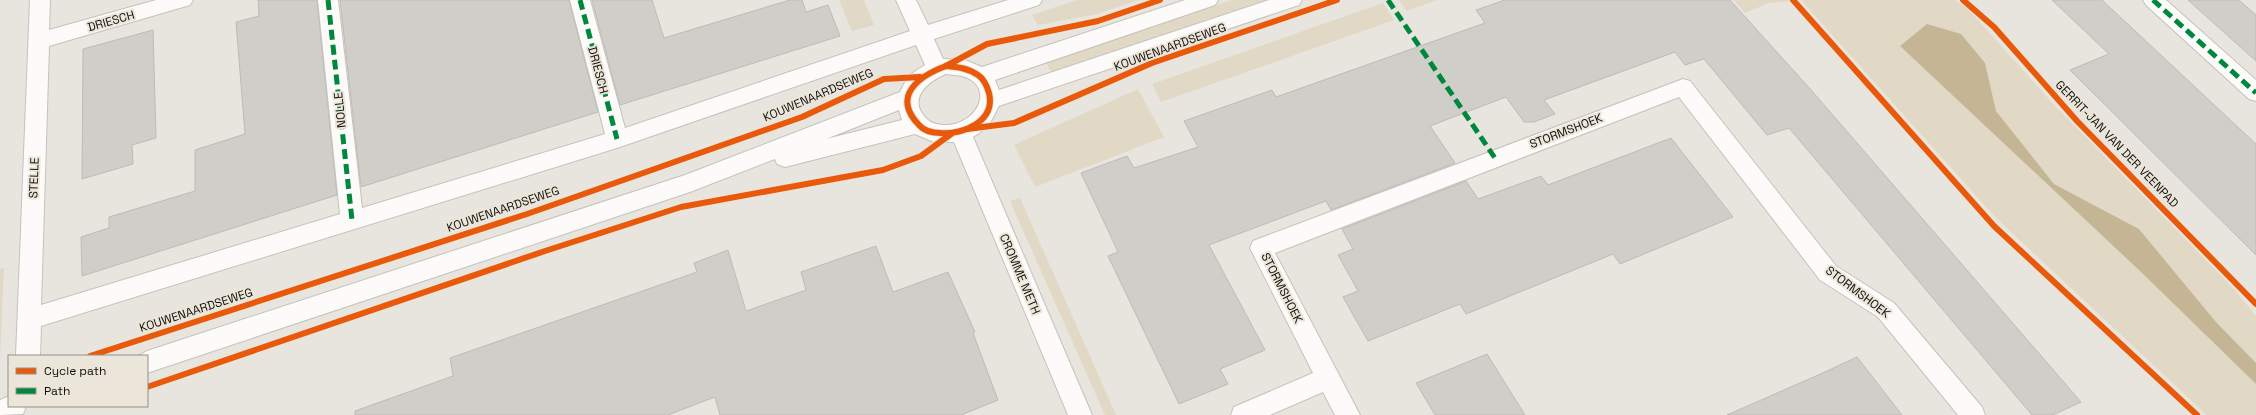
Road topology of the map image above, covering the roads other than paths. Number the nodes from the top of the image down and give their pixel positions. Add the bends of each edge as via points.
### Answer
1 (40, 0) edge
2 (183, 0) edge
3 (328, 0) edge
4 (580, 0) edge
5 (906, 0) edge
6 (1032, 0) edge
7 (1208, 0) edge
8 (1292, 0) edge
9 (2153, 0) edge
10 (922, 35) junction
11 (39, 41) junction
12 (936, 68) junction
13 (980, 76) junction
14 (2256, 93) edge
15 (907, 98) junction
16 (990, 101) junction
17 (917, 124) junction
18 (960, 132) junction
19 (617, 139) junction
20 (690, 183) junction
21 (352, 220) junction
22 (30, 319) junction
23 (28, 355) edge
24 (148, 362) edge
25 (1328, 378) junction
26 (11, 407) edge
27 (0, 411) edge
28 (1080, 415) edge
29 (1243, 415) edge
30 (1348, 415) edge
31 (1973, 415) edge

1 - 11 street, STELLE
2 - 11 street, DRIESCH
3 - 21 street, NOLLE
4 - 19 street, DRIESCH
5 - 10 street
6 - 10 street, KOUWENAARDSEWEG
7 - 13 street
8 - 16 street, KOUWENAARDSEWEG
9 - 14 street
10 - 12 street
10 - 19 street, KOUWENAARDSEWEG
11 - 22 street, STELLE
12 - 13 street via 956,66
12 - 15 street via 917,80 909,90
13 - 16 street via 987,83
15 - 17 street via 911,117
15 - 20 street
16 - 18 street via 983,117 976,124
17 - 18 street via 938,134
17 - 20 street
18 - 28 street, CROMME METH
19 - 21 street, KOUWENAARDSEWEG
20 - 24 street
21 - 22 street, KOUWENAARDSEWEG
22 - 23 street, STELLE
25 - 29 street
25 - 30 street
25 - 31 street, STORMSHOEK via 1261,248 1683,87 1828,273 1886,310
26 - 27 street

